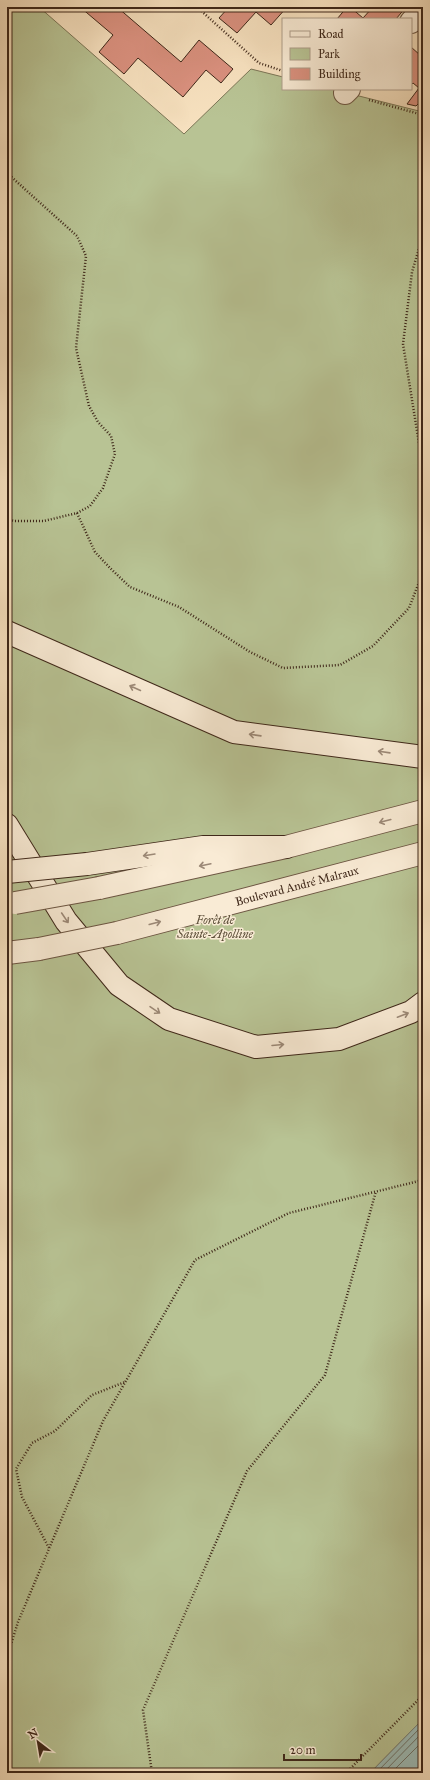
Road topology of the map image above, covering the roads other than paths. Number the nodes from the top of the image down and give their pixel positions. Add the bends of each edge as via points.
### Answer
1 (423, 9) edge
2 (412, 21) edge
3 (7, 632) edge
4 (423, 757) edge
5 (423, 811) edge
6 (7, 826) edge
7 (286, 847) junction
8 (423, 853) edge
9 (7, 872) edge
10 (11, 903) edge
11 (7, 953) edge
12 (423, 1003) edge

1 - 2 main road
4 -> 3 main road via 234,732
5 -> 7 main road
6 -> 12 main road via 66,921 119,985 169,1019 256,1047 339,1039 411,1012
7 -> 9 main road, bridge via 202,847 87,864
7 -> 10 main road, bridge via 99,888
11 -> 8 main road, Boulevard André Malraux, bridge via 39,949 117,932

